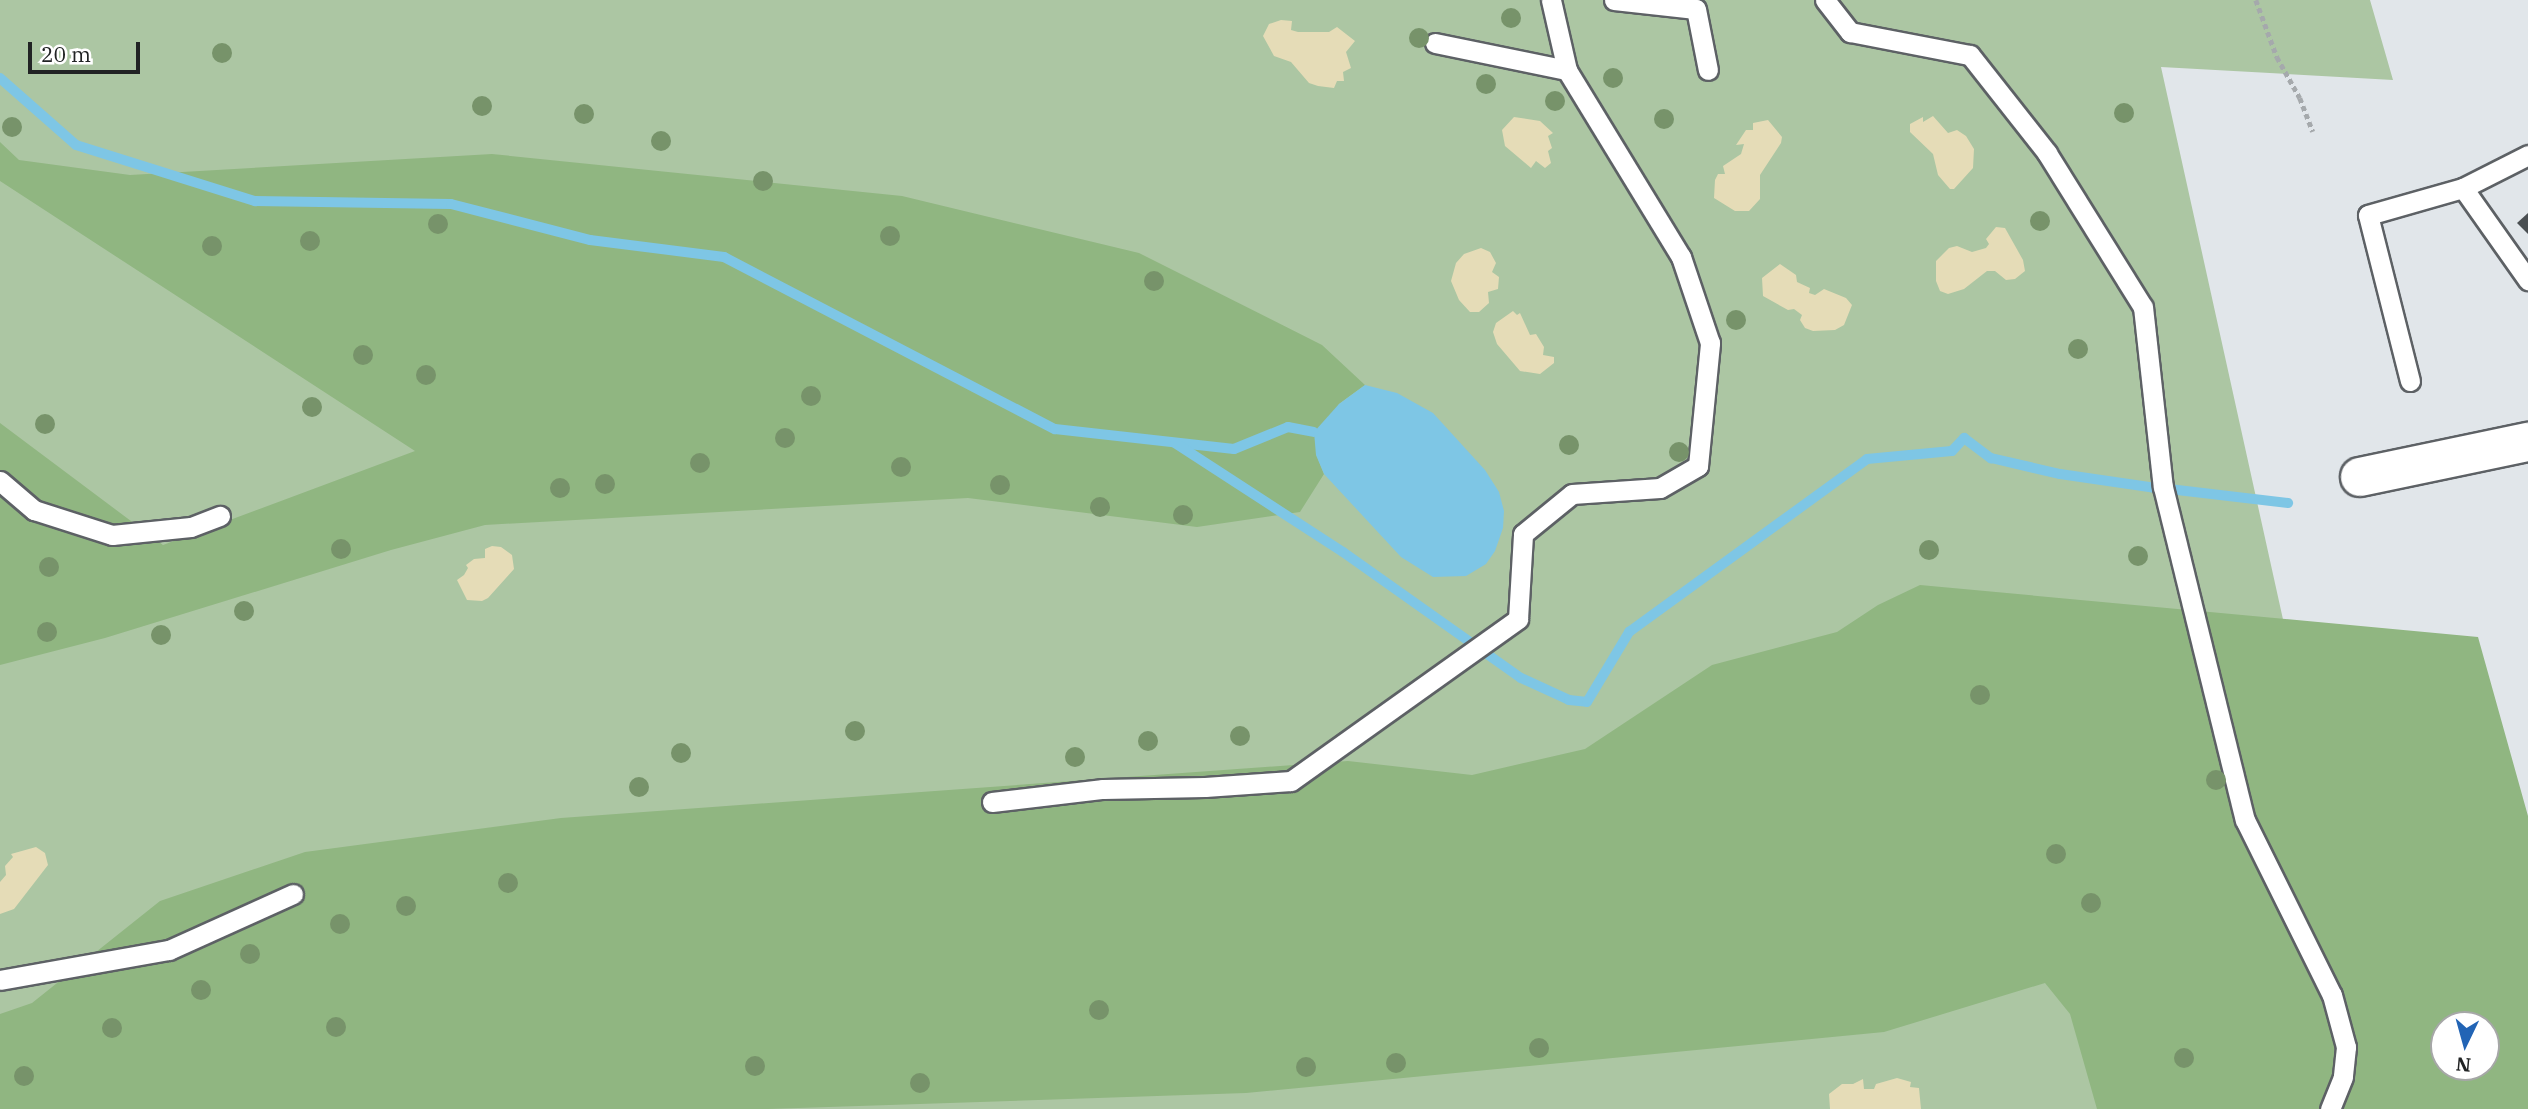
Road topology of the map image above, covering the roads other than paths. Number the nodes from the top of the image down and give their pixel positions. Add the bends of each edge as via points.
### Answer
1 (1551, 0) edge
2 (1614, 0) edge
3 (1825, 0) edge
4 (1700, 4) edge
5 (1435, 43) dead end
6 (1708, 70) dead end
7 (1567, 71) junction
8 (2528, 155) edge
9 (2463, 188) junction
10 (2528, 280) edge
11 (2410, 381) dead end
12 (2528, 442) edge
13 (2360, 477) dead end
14 (0, 481) edge
15 (220, 516) dead end
16 (992, 802) dead end
17 (293, 894) dead end
18 (0, 980) edge
19 (2330, 1109) edge

1 - 7 lane
2 - 4 lane
3 - 19 lane via 1850,32 1970,55 2047,153 2143,307 2163,487 2245,820 2332,995 2346,1047 2343,1077
4 - 6 lane
5 - 7 lane
7 - 16 lane via 1682,257 1710,343 1698,466 1660,488 1572,494 1523,534 1518,618 1291,781 1103,789
8 - 9 lane
9 - 10 lane
9 - 11 lane via 2368,215
12 - 13 street
14 - 15 lane via 34,510 112,535 191,527
17 - 18 lane via 169,950

